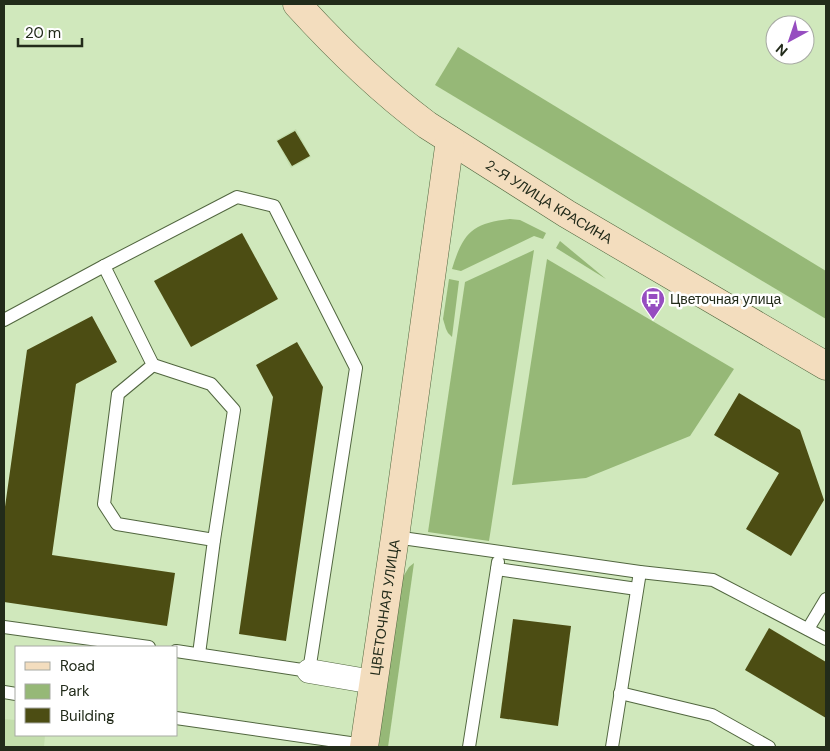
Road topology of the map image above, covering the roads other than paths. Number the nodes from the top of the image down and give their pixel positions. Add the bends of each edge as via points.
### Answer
1 (297, 4) edge
2 (450, 140) junction
3 (104, 266) junction
4 (4, 320) edge
5 (153, 365) junction
6 (826, 366) edge
7 (395, 537) junction
8 (214, 540) junction
9 (500, 552) junction
10 (497, 569) junction
11 (640, 572) junction
12 (637, 589) junction
13 (826, 599) edge
14 (4, 627) edge
15 (808, 629) junction
16 (826, 639) edge
17 (141, 646) edge
18 (178, 651) edge
19 (199, 654) junction
20 (309, 671) junction
21 (373, 682) junction
22 (620, 693) junction
23 (178, 718) edge
24 (364, 746) edge
25 (469, 747) edge
26 (612, 747) edge
27 (769, 747) edge

1 - 2 main road, 2-Я УЛИЦА КРАСИНА via 364,73 407,110
2 - 6 main road, 2-Я УЛИЦА КРАСИНА via 567,214
2 - 7 main road, ЦВЕТОЧНАЯ УЛИЦА
3 - 4 lane
3 - 5 lane
3 - 20 lane via 237,197 274,206 343,342 356,368
5 - 8 lane via 211,384 234,410
5 - 8 lane via 118,394 104,504 117,524
7 - 9 lane
7 - 21 main road, ЦВЕТОЧНАЯ УЛИЦА
8 - 19 lane
9 - 10 lane
9 - 11 lane
10 - 12 lane
10 - 25 lane
11 - 12 lane
11 - 15 lane via 713,580
12 - 22 lane
13 - 15 lane
14 - 17 lane
15 - 16 lane
18 - 19 lane
19 - 20 lane
20 - 21 street
21 - 24 main road, ЦВЕТОЧНАЯ УЛИЦА
22 - 26 lane
22 - 27 lane via 712,715
23 - 24 lane

